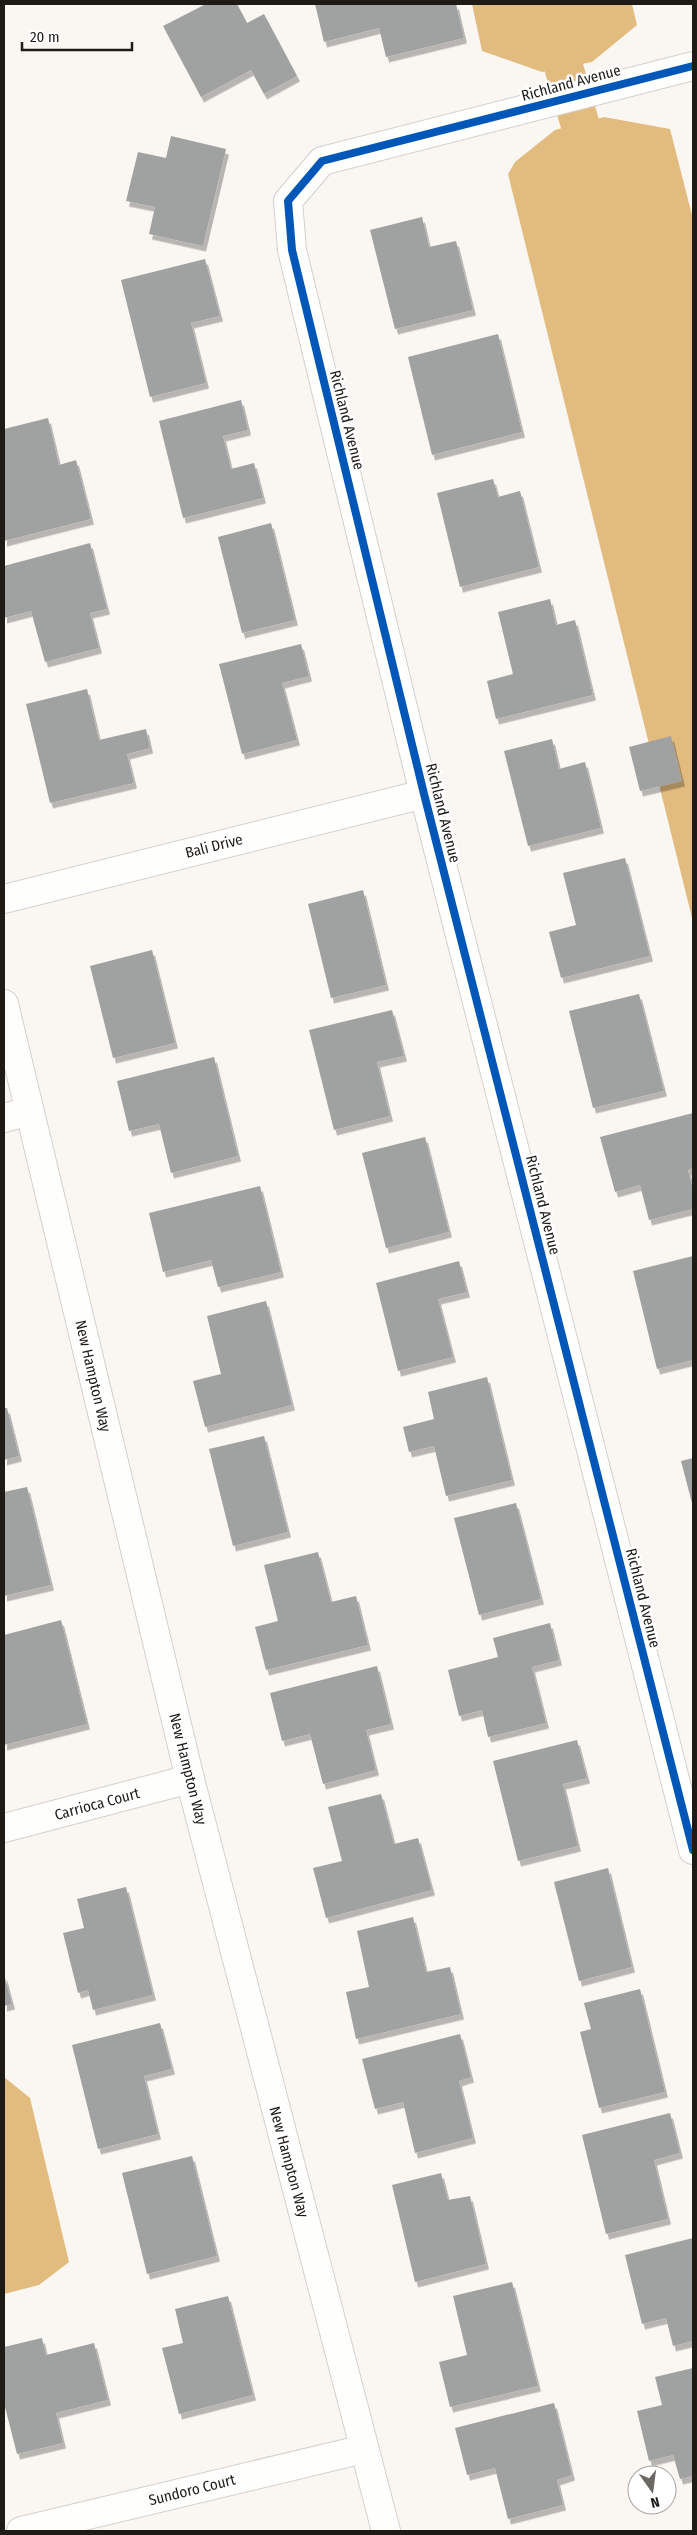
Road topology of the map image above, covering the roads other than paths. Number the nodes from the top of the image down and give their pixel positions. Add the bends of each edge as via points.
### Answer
1 (682, 69) edge
2 (424, 794) junction
3 (4, 899) edge
4 (4, 1004) edge
5 (30, 1111) junction
6 (4, 1118) edge
7 (190, 1780) junction
8 (4, 1828) edge
9 (693, 1850) edge
10 (364, 2448) junction
11 (21, 2531) edge
12 (386, 2531) edge

1 - 2 street, Richland Avenue via 322,161 288,201 292,250
2 - 3 street, Bali Drive
2 - 9 street, Richland Avenue
4 - 5 street, New Hampton Way
5 - 6 street
5 - 7 street, New Hampton Way
7 - 8 street, Carrioca Court
7 - 10 street, New Hampton Way
10 - 11 street, Sundoro Court
10 - 12 street, New Hampton Way

